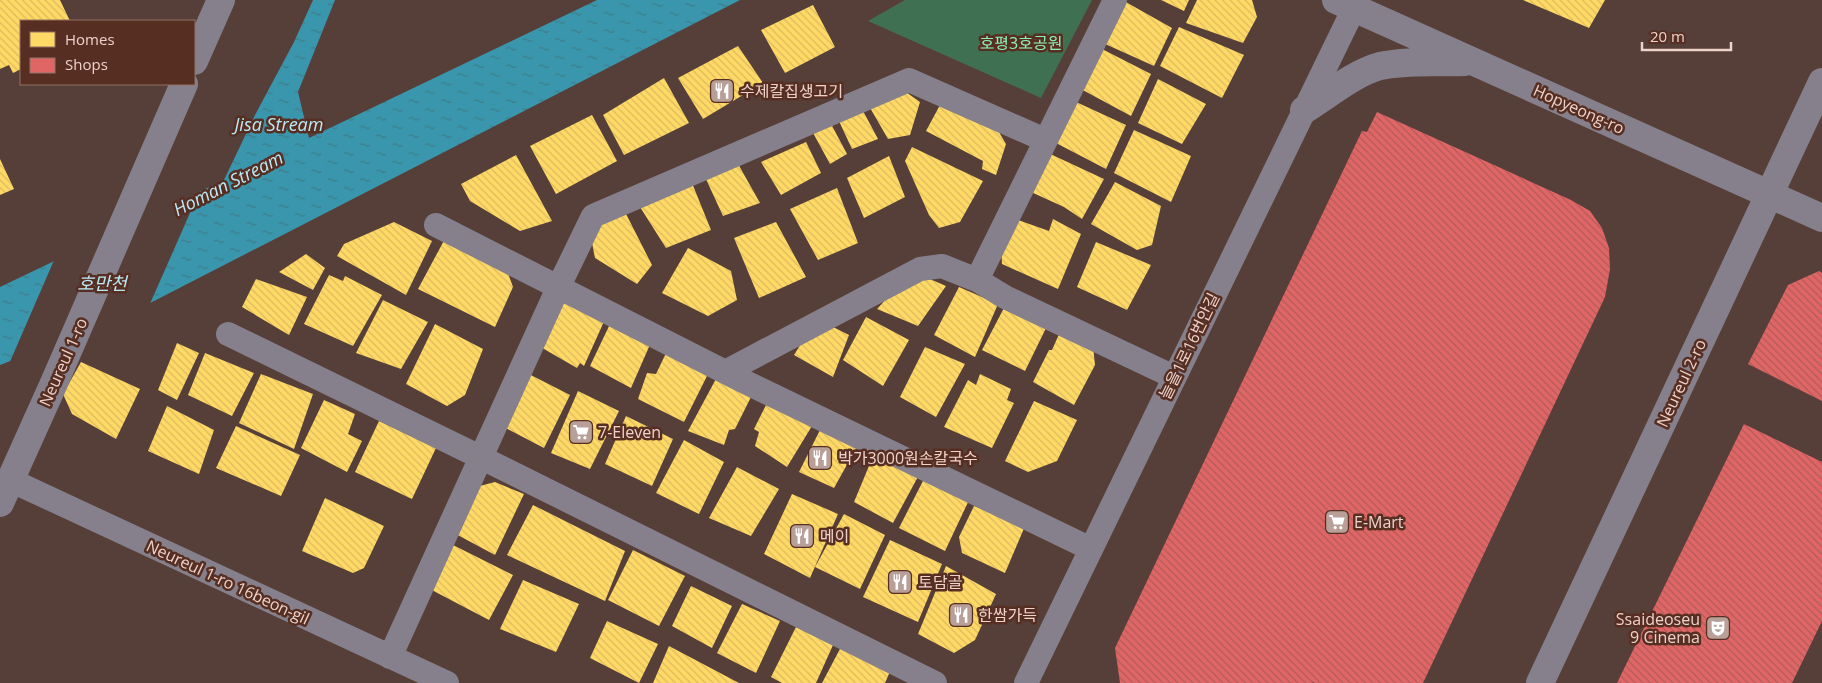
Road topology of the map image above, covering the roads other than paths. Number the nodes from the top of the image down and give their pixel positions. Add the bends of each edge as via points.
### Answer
1 (221, 0) edge
2 (1115, 0) edge
3 (1349, 3) edge
4 (195, 59) edge
5 (1473, 62) junction
6 (1822, 82) edge
7 (184, 85) edge
8 (1304, 110) junction
9 (1045, 140) junction
10 (1769, 194) junction
11 (1822, 218) edge
12 (436, 226) dead end
13 (977, 280) junction
14 (558, 288) junction
15 (228, 334) dead end
16 (725, 372) junction
17 (1174, 377) junction
18 (480, 457) junction
19 (5, 491) edge
20 (1091, 549) junction
21 (390, 657) junction
22 (446, 683) edge
23 (935, 683) edge
24 (1026, 683) edge
25 (1540, 683) edge

1 - 4 street
2 - 9 street
3 - 5 street, Hopyeong-ro
3 - 8 street, 늘을1로16번안길
5 - 8 street via 1380,66 1361,74
5 - 10 street, Hopyeong-ro
6 - 10 street, Neureul 2-ro
7 - 19 street, Neureul 1-ro
8 - 17 street, 늘을1로16번안길
9 - 13 street
9 - 14 street via 909,80 593,216
10 - 11 street, Hopyeong-ro
10 - 25 street, Neureul 2-ro
12 - 14 street
13 - 16 street via 942,266 920,269
13 - 17 street via 1005,297
14 - 16 street
14 - 18 street
15 - 18 street
16 - 20 street
17 - 20 street, 늘을1로16번안길
18 - 21 street
18 - 23 street
19 - 21 street, Neureul 1-ro 16beon-gil
20 - 24 street, 늘을1로16번안길
21 - 22 street, Neureul 1-ro 16beon-gil

